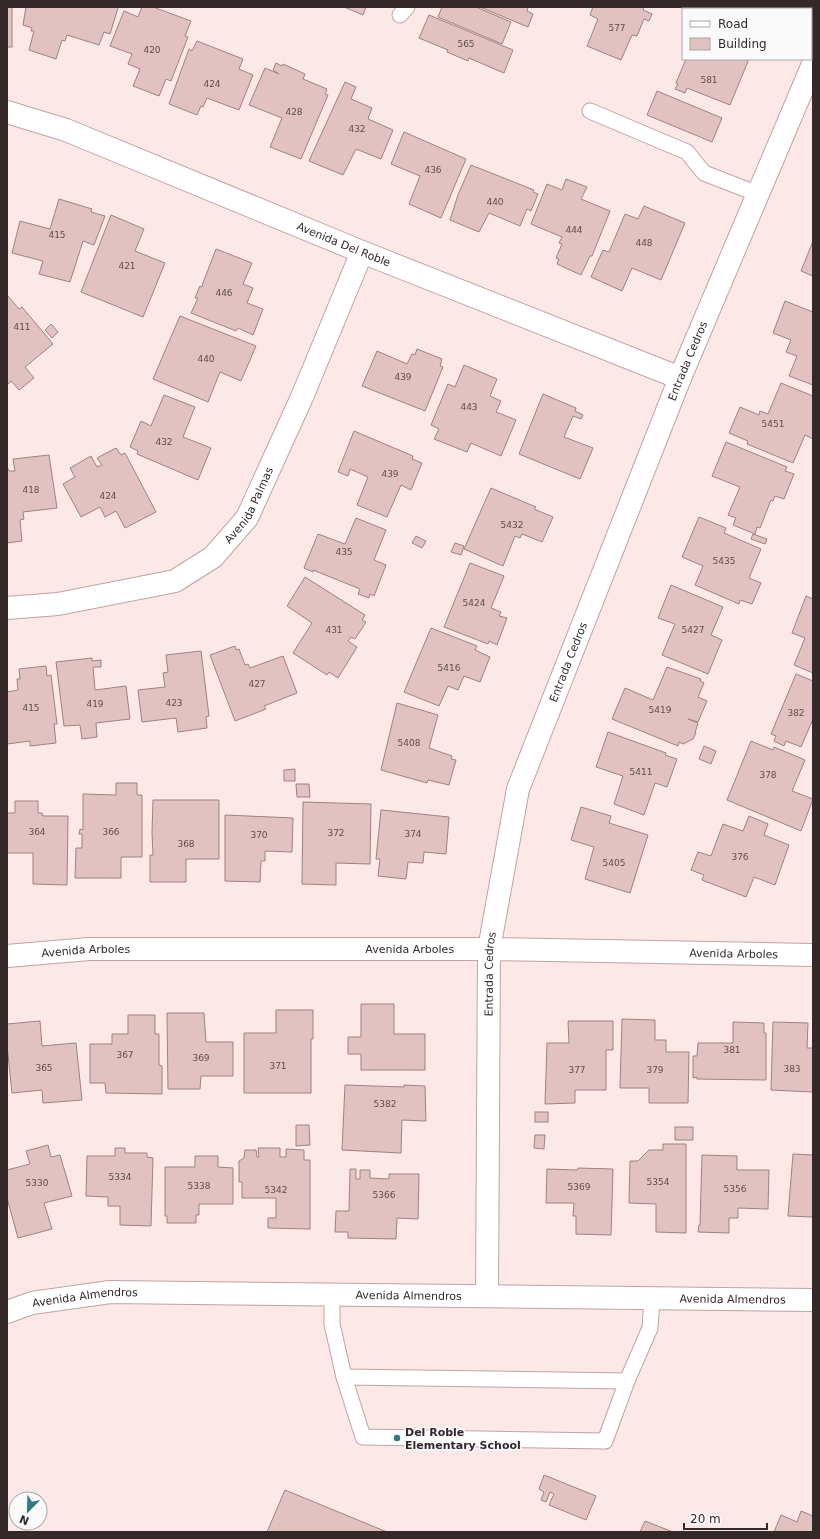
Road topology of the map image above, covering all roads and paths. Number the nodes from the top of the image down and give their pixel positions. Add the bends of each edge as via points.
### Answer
1 (813, 64) edge
2 (590, 111) dead end
3 (7, 112) edge
4 (758, 194) junction
5 (362, 252) junction
6 (680, 378) junction
7 (7, 608) edge
8 (489, 949) junction
9 (813, 955) edge
10 (7, 956) edge
11 (332, 1294) junction
12 (487, 1296) junction
13 (652, 1298) junction
14 (813, 1300) edge
15 (7, 1312) edge
16 (344, 1376) junction
17 (627, 1381) junction

1 - 4 street, Entrada Cedros
2 - 4 lane via 687,152 704,173
3 - 5 street, Avenida Del Roble via 66,130
4 - 6 street, Entrada Cedros
5 - 6 street, Avenida Del Roble
5 - 7 street, Avenida Palmas via 302,397 247,518 214,556 175,581 58,604
6 - 8 street, Entrada Cedros via 518,789
8 - 9 street, Avenida Arboles
8 - 10 street, Avenida Arboles via 89,949
8 - 12 street, Entrada Cedros
11 - 12 street, Avenida Almendros
11 - 15 street, Avenida Almendros via 110,1292 32,1303
11 - 16 lane via 332,1324
12 - 13 street, Avenida Almendros
13 - 14 street, Avenida Almendros
13 - 17 lane via 650,1328
16 - 17 lane
16 - 17 lane via 363,1437 605,1441

